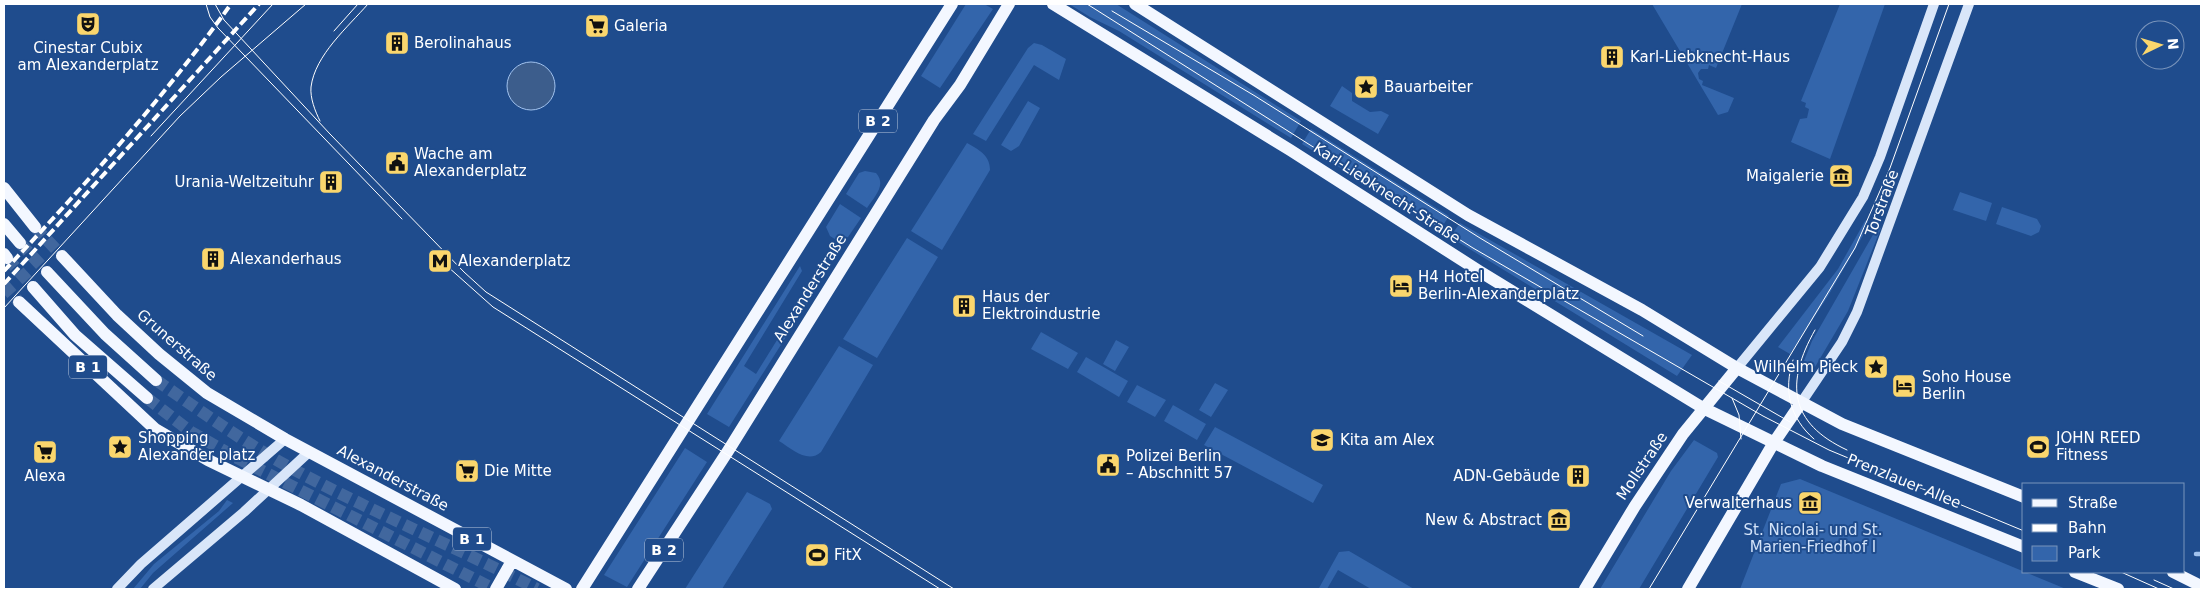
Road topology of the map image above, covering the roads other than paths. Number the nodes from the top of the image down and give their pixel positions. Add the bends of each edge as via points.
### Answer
1 (952, 4) edge
2 (1009, 4) edge
3 (1053, 4) edge
4 (1135, 4) edge
5 (1934, 4) edge
6 (1969, 4) edge
7 (4, 188) edge
8 (4, 224) edge
9 (34, 227) tunnel mouth
10 (20, 242) tunnel mouth
11 (62, 256) tunnel mouth
12 (47, 272) tunnel mouth
13 (33, 287) tunnel mouth
14 (19, 302) tunnel mouth
15 (1737, 368) junction
16 (156, 380) tunnel mouth
17 (147, 398) tunnel mouth
18 (1801, 403) junction
19 (1704, 408) junction
20 (285, 439) junction
21 (1774, 444) junction
22 (310, 452) junction
23 (242, 477) junction
24 (268, 490) junction
25 (2022, 496) edge
26 (2022, 546) edge
27 (512, 561) junction
28 (2078, 573) edge
29 (2175, 573) edge
30 (2201, 586) edge
31 (117, 589) edge
32 (152, 589) edge
33 (455, 589) edge
34 (496, 589) edge
35 (566, 589) edge
36 (582, 589) edge
37 (638, 589) edge
38 (1585, 589) edge
39 (1688, 589) edge
40 (2118, 589) edge

1 - 36 main road, Alexanderstraße / B 2
2 - 37 main road, Alexanderstraße / B 2
3 - 19 main road, Karl-Liebknecht-Straße
4 - 15 main road, Karl-Liebknecht-Straße via 1468,215 1633,305
5 - 15 main road, Torstraße via 1863,197 1820,267
6 - 18 main road, Torstraße via 1857,312 1842,342
7 - 9 main road
8 - 10 main road
11 - 20 main road, Grunerstraße / B 1 via 117,315 184,375 235,411
12 - 16 main road via 98,328
13 - 17 main road via 75,334
14 - 23 main road, B 1 via 155,429
15 - 18 main road, Karl-Liebknecht-Straße
15 - 19 main road, Mollstraße
18 - 21 main road
18 - 25 main road, Prenzlauer Allee via 1842,424
19 - 21 main road, Karl-Liebknecht-Straße
19 - 38 main road, Mollstraße via 1635,506
20 - 22 main road, Alexanderstraße / B 1
20 - 23 main road
21 - 26 main road, Prenzlauer Allee
21 - 39 main road
22 - 24 main road
22 - 27 main road, Alexanderstraße / B 1
23 - 24 main road, B 1
23 - 31 main road via 141,564
24 - 32 main road
24 - 33 main road, B 1
27 - 34 main road
27 - 35 main road, Alexanderstraße / B 1
28 - 40 main road
29 - 30 main road

